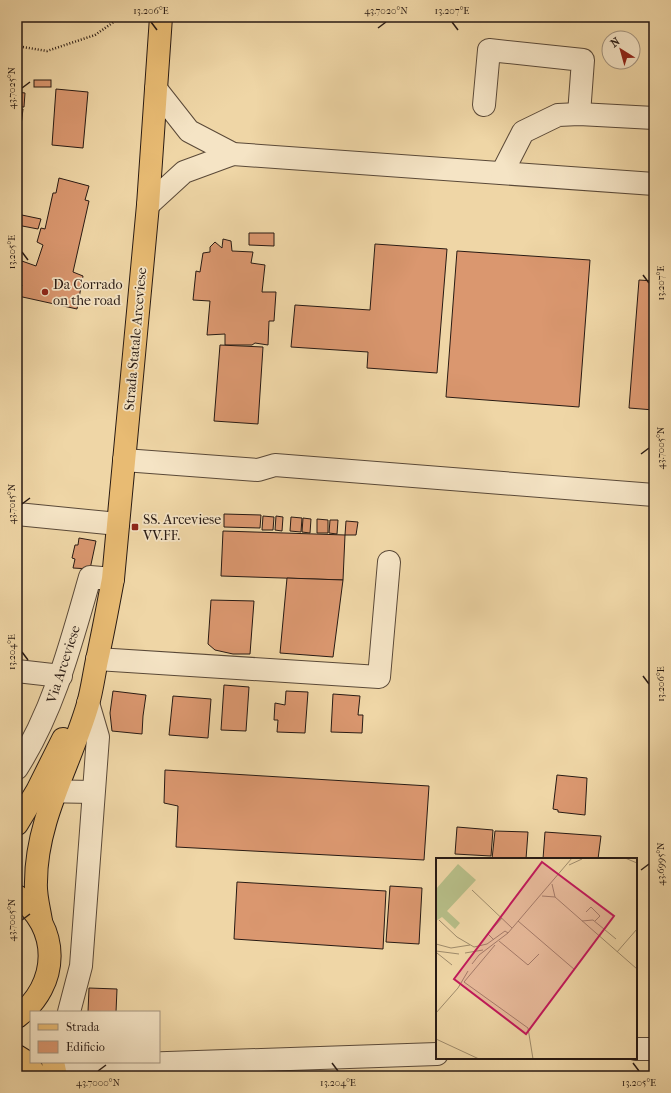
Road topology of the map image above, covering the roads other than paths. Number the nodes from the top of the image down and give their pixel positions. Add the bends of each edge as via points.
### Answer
1 (161, 17) edge
2 (156, 89) junction
3 (484, 105) dead end
4 (579, 114) junction
5 (654, 118) edge
6 (233, 154) junction
7 (502, 173) junction
8 (654, 184) edge
9 (148, 204) junction
10 (124, 460) junction
11 (654, 495) edge
12 (17, 514) edge
13 (118, 524) junction
14 (389, 562) dead end
15 (113, 579) junction
16 (97, 659) junction
17 (17, 671) edge
18 (61, 676) junction
19 (88, 703) junction
20 (17, 768) edge
21 (46, 791) junction
22 (93, 792) junction
23 (17, 824) edge
24 (17, 896) edge
25 (41, 921) junction
26 (49, 972) junction
27 (43, 1011) edge
28 (69, 1011) edge
29 (17, 1017) edge
30 (637, 1049) edge
31 (654, 1049) edge
32 (436, 1054) edge
33 (17, 1056) edge
34 (53, 1063) edge
35 (73, 1063) edge
36 (37, 1076) edge
37 (56, 1076) edge

1 - 2 main road, Strada Statale Arceviese
2 - 6 street via 188,131
2 - 9 main road, Strada Statale Arceviese
3 - 4 street via 489,50 583,60
4 - 5 street
4 - 7 street via 558,115 524,132
6 - 7 street
6 - 9 street via 184,172
7 - 8 street
9 - 10 main road, Strada Statale Arceviese
10 - 11 street via 258,470 275,465
10 - 13 main road, Strada Statale Arceviese
12 - 13 street
13 - 15 main road, Strada Statale Arceviese
14 - 16 street via 380,677
15 - 16 main road, Strada Statale Arceviese
15 - 18 street, Via Arceviese via 90,577
16 - 19 main road
16 - 21 main road via 60,745
17 - 18 street
18 - 20 street, Via Arceviese via 39,730
19 - 21 main road via 77,739
19 - 22 street via 98,737
21 - 22 street
21 - 23 main road
21 - 25 main road via 35,883
22 - 28 street via 81,966
24 - 25 main road via 28,904
25 - 26 main road via 48,937
26 - 27 main road via 41,1000
26 - 29 main road via 41,992
30 - 31 street
32 - 35 street via 79,1066
33 - 36 main road via 25,1061
34 - 37 main road

